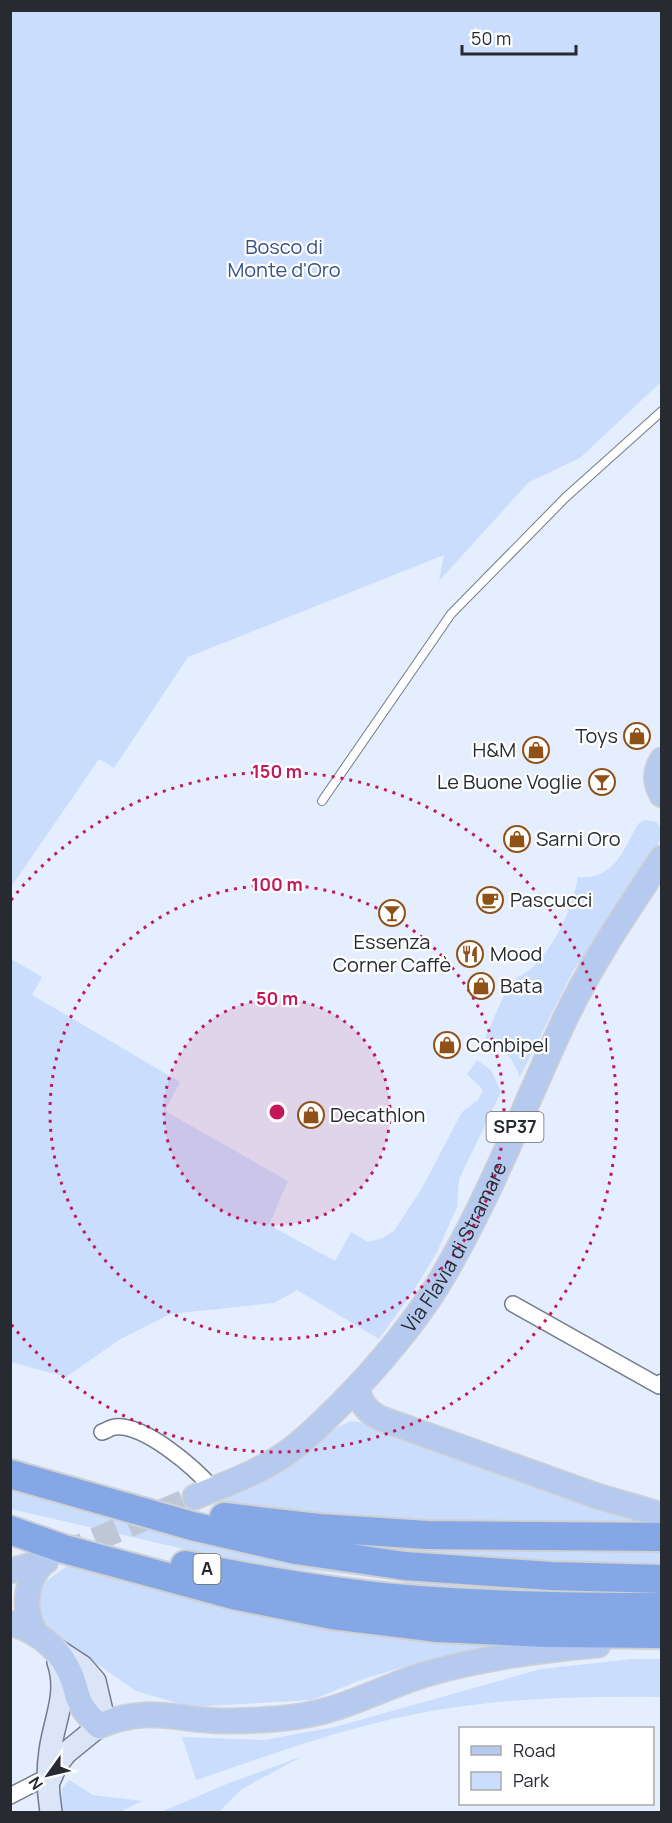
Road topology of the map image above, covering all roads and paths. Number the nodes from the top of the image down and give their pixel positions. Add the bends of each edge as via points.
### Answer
1 (662, 411) edge
2 (662, 760) edge
3 (662, 795) edge
4 (322, 801) dead end
5 (662, 858) edge
6 (513, 1304) dead end
7 (662, 1382) edge
8 (357, 1388) junction
9 (102, 1432) dead end
10 (10, 1474) edge
11 (204, 1493) joint
12 (111, 1502) junction
13 (662, 1515) edge
14 (10, 1528) edge
15 (662, 1537) edge
16 (10, 1572) edge
17 (662, 1579) edge
18 (662, 1607) edge
19 (19, 1609) edge
20 (662, 1634) edge
21 (662, 1640) edge
22 (45, 1641) junction
23 (99, 1726) junction
24 (49, 1782) junction
25 (10, 1796) edge
26 (51, 1812) edge

1 - 4 lane via 566,497 452,614
2 - 3 main road via 656,773
5 - 8 main road, Via Flavia di Stramare / SP37 via 597,959 565,1019 445,1273
6 - 7 street via 659,1386
8 - 11 main road, Via Flavia di Stramare / SP37 via 285,1454
8 - 13 main road via 360,1402 382,1419 597,1496
9 - 11 street via 115,1426 135,1430 168,1448 200,1474
10 - 12 highway, A
12 - 15 highway via 318,1528 427,1535
12 - 17 highway, A via 296,1550 405,1566
14 - 18 highway, A via 210,1570 405,1599 546,1607
14 - 20 highway via 64,1549 232,1595 332,1615 438,1628 548,1634
16 - 19 main road via 24,1581
16 - 19 main road via 48,1560 36,1569
19 - 22 main road
21 - 23 main road via 548,1649 486,1660 422,1675 328,1710 283,1719 222,1722 148,1713
22 - 23 main road via 68,1667 87,1715
22 - 24 street via 61,1673 63,1690 50,1750
23 - 24 street via 66,1753
24 - 25 street via 39,1781
24 - 26 street

